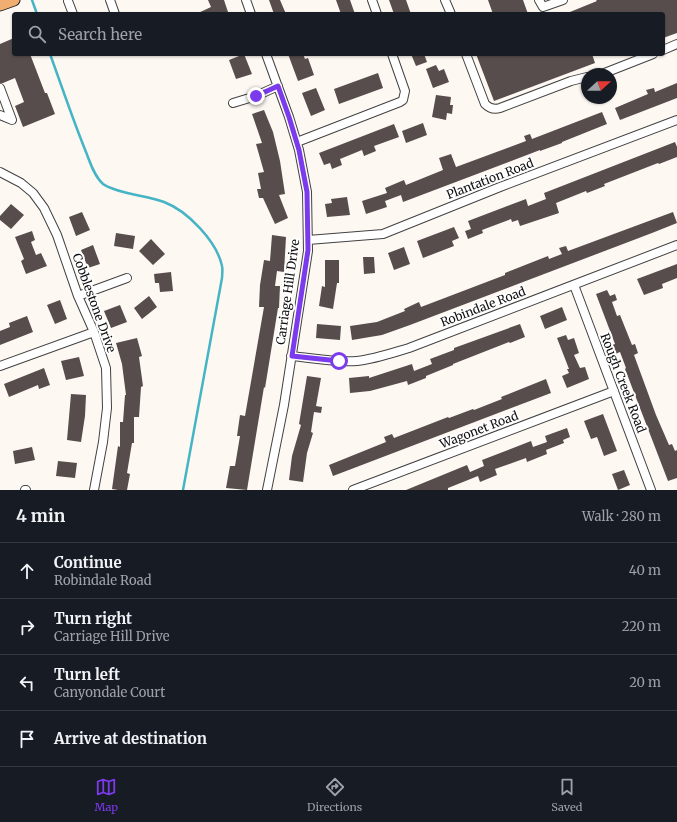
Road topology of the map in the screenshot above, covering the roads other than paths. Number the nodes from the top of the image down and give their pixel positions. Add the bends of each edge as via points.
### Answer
1 (14, 0) edge
2 (69, 0) edge
3 (110, 0) edge
4 (246, 0) edge
5 (372, 0) edge
6 (445, 0) edge
7 (539, 0) edge
8 (558, 1) edge
9 (0, 5) edge
10 (72, 12) edge
11 (114, 12) edge
12 (250, 12) edge
13 (376, 12) edge
14 (450, 12) edge
15 (677, 44) edge
16 (665, 49) edge
17 (267, 56) edge
18 (393, 56) edge
19 (467, 56) edge
20 (648, 56) edge
21 (617, 68) edge
22 (581, 78) edge
23 (278, 86) junction
24 (0, 88) edge
25 (233, 103) dead end
26 (0, 115) edge
27 (677, 120) edge
28 (297, 142) junction
29 (0, 172) edge
30 (308, 240) junction
31 (677, 245) edge
32 (127, 278) dead end
33 (574, 285) junction
34 (78, 296) junction
35 (94, 332) junction
36 (292, 356) junction
37 (0, 366) edge
38 (614, 391) junction
39 (94, 490) edge
40 (267, 490) edge
41 (352, 490) edge
42 (651, 490) edge

1 - 9 main road
2 - 10 street
3 - 11 street
4 - 12 street
5 - 13 street
6 - 14 street
7 - 8 street via 543,7
15 - 16 street
17 - 23 street, Carriage Hill Drive
18 - 28 street via 405,91 403,100
19 - 22 street via 486,104 494,109
20 - 21 street
23 - 25 street
23 - 28 street, Carriage Hill Drive
24 - 26 street via 12,120
27 - 30 street, Plantation Road via 383,234
28 - 30 street, Carriage Hill Drive via 307,192
29 - 34 street, Cobblestone Drive via 21,183 33,193 44,208 57,235
30 - 36 street, Carriage Hill Drive
31 - 33 street, Robindale Road
32 - 34 street
33 - 36 street, Robindale Road via 382,356 358,361
33 - 38 street, Rough Creek Road
34 - 35 street, Cobblestone Drive
35 - 37 street
35 - 39 street, Cobblestone Drive via 106,368 107,382 103,442
36 - 40 street, Carriage Hill Drive
38 - 41 street, Wagonet Road
38 - 42 street, Rough Creek Road

